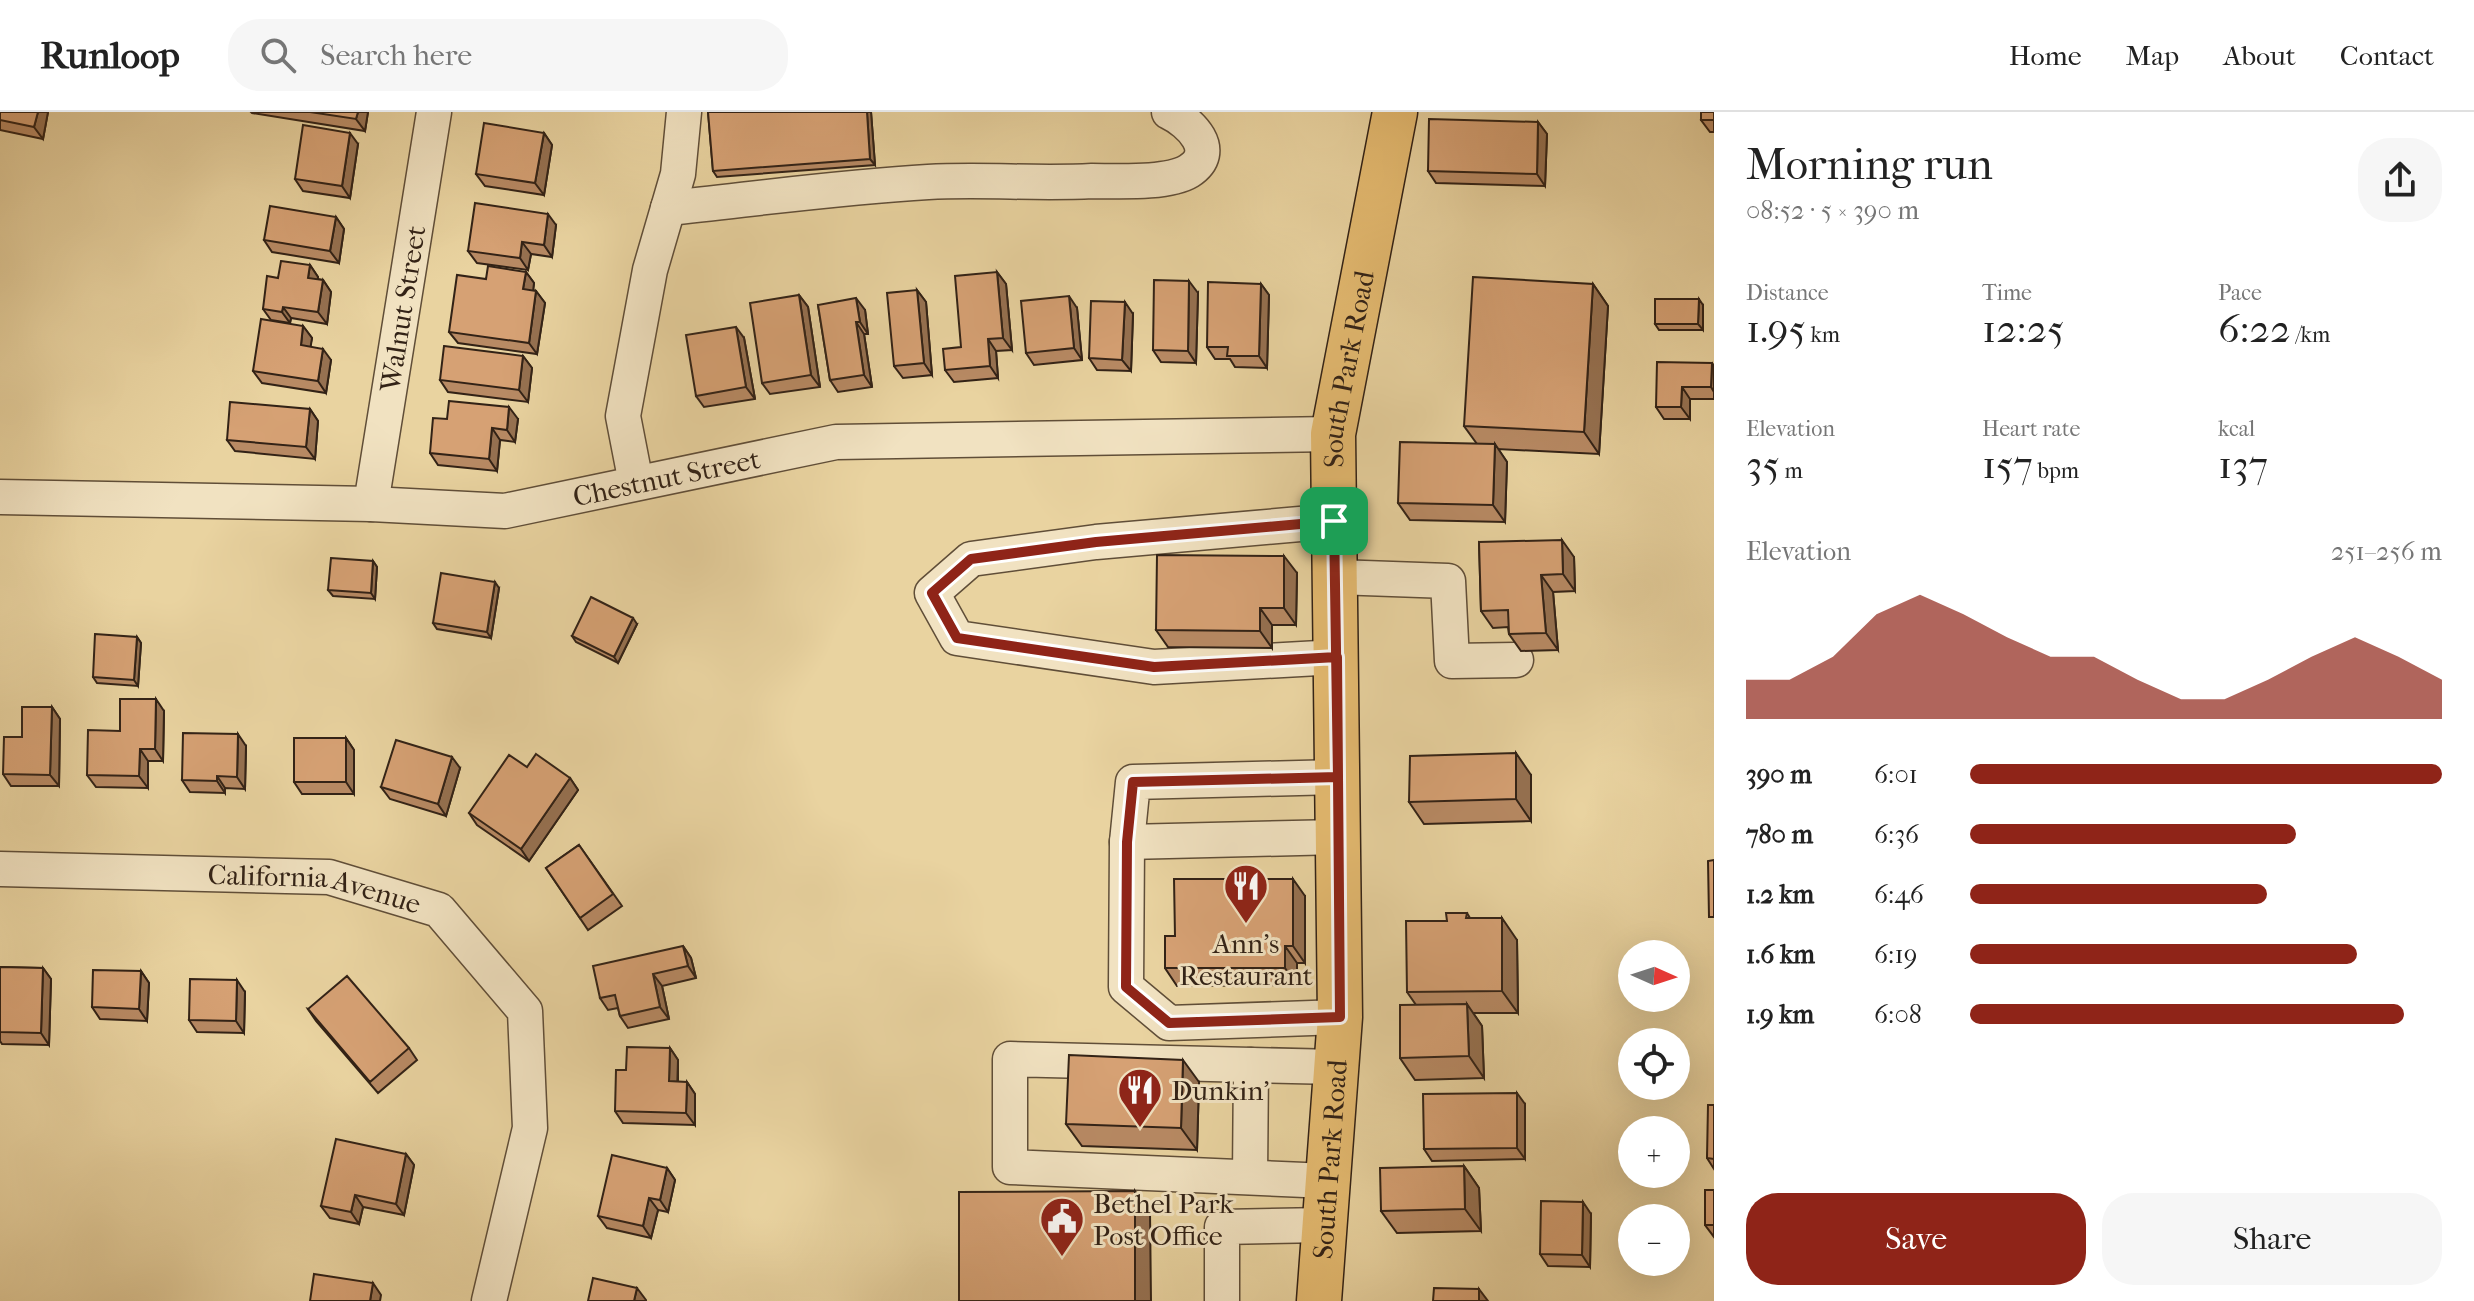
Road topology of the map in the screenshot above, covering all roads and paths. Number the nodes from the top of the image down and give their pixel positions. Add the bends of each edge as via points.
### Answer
1 (434, 112) edge
2 (684, 112) edge
3 (1169, 112) edge
4 (1395, 112) edge
5 (668, 208) junction
6 (1333, 434) junction
7 (636, 483) junction
8 (0, 497) edge
9 (371, 504) junction
10 (1334, 521) junction
11 (1336, 577) junction
12 (1337, 657) junction
13 (1516, 660) edge
14 (1338, 777) junction
15 (1339, 837) junction
16 (1127, 842) junction
17 (0, 869) edge
18 (1340, 1017) junction
19 (1251, 1065) junction
20 (1336, 1067) junction
21 (1250, 1177) junction
22 (1328, 1181) junction
23 (1325, 1225) junction
24 (489, 1301) edge
25 (1222, 1301) edge
26 (1319, 1301) edge

1 - 9 street, Walnut Street
2 - 5 street via 678,174
3 - 5 street via 1197,131 1201,143 1198,161 1171,176 929,182
4 - 6 main road, South Park Road
5 - 7 street via 650,270 623,416
6 - 7 street, Chestnut Street via 836,442
6 - 10 main road, South Park Road
7 - 9 street, Chestnut Street via 505,511
8 - 9 street, Chestnut Street
10 - 11 main road, South Park Road
10 - 12 street via 971,559 932,593 957,638 1154,667
11 - 12 main road, South Park Road
11 - 13 street via 1448,581 1452,661
12 - 14 main road, South Park Road
14 - 15 main road, South Park Road
14 - 16 street via 1133,782
15 - 16 street
15 - 18 main road, South Park Road
16 - 18 street via 1126,987 1169,1023
17 - 24 street, California Avenue via 329,877 439,910 525,1011 530,1128
18 - 20 main road, South Park Road
19 - 20 street
19 - 21 street
19 - 21 street via 1010,1059 1010,1167
20 - 22 main road, South Park Road
21 - 22 street
22 - 23 main road, South Park Road
23 - 25 street via 1222,1227
23 - 26 main road, South Park Road

